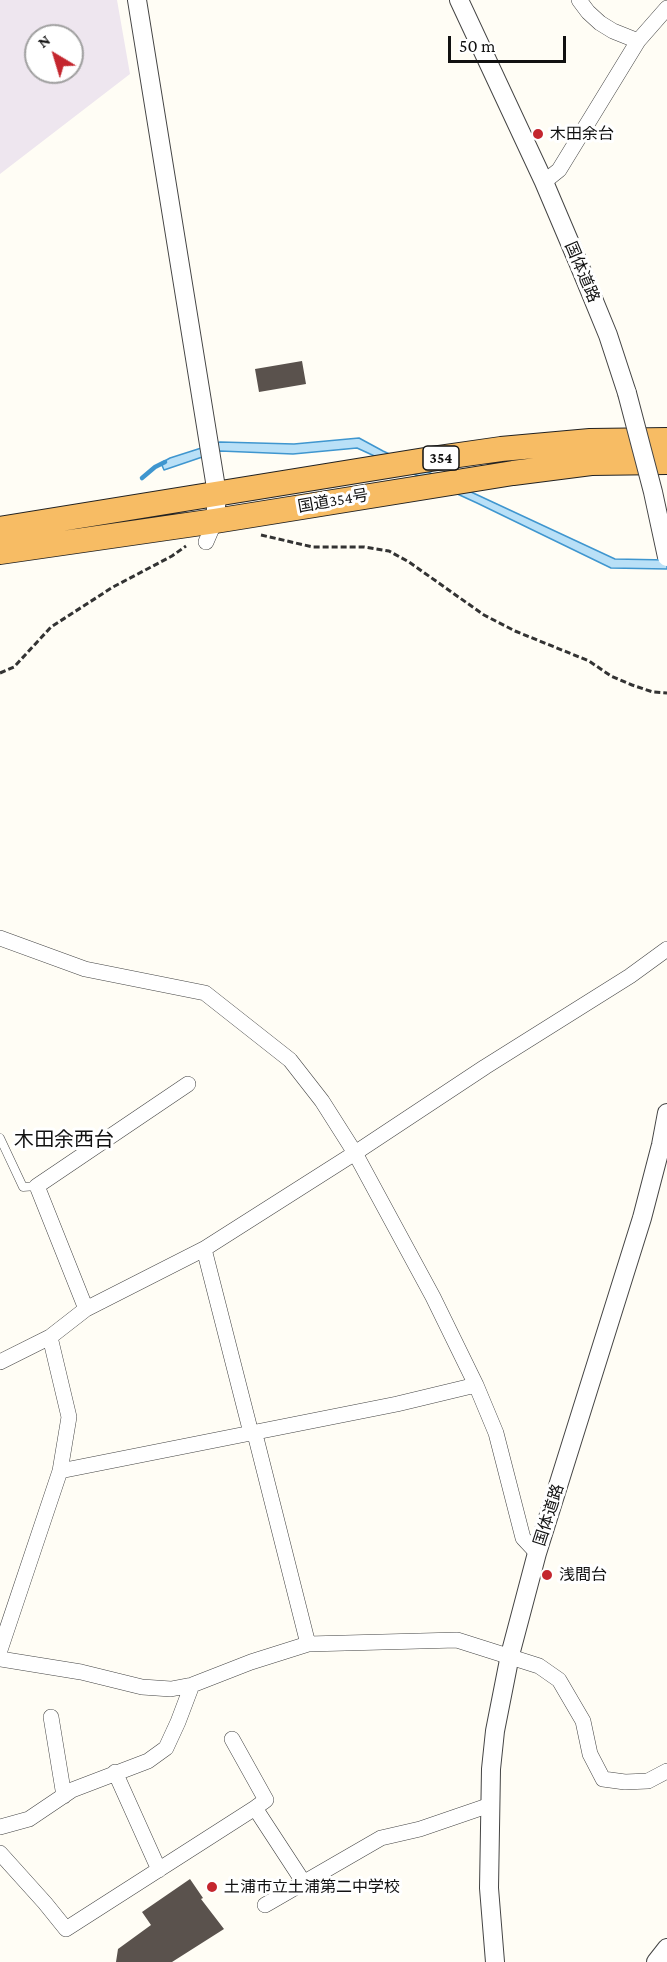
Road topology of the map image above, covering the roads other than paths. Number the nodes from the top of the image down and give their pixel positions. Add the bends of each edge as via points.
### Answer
1 (137, 0) edge
2 (459, 0) edge
3 (579, 0) edge
4 (667, 8) edge
5 (638, 41) junction
6 (544, 182) junction
7 (667, 441) edge
8 (667, 462) edge
9 (217, 494) junction
10 (0, 529) edge
11 (210, 532) junction
12 (0, 552) edge
13 (667, 557) edge
14 (0, 938) edge
15 (667, 949) edge
16 (188, 1084) dead end
17 (667, 1113) edge
18 (0, 1138) edge
19 (355, 1153) junction
20 (37, 1186) junction
21 (204, 1249) junction
22 (86, 1309) junction
23 (50, 1337) junction
24 (0, 1362) edge
25 (476, 1385) junction
26 (251, 1433) junction
27 (60, 1471) junction
28 (537, 1553) junction
29 (308, 1644) junction
30 (0, 1650) edge
31 (510, 1655) junction
32 (0, 1659) edge
33 (192, 1685) junction
34 (51, 1717) dead end
35 (232, 1739) dead end
36 (667, 1771) edge
37 (115, 1773) junction
38 (64, 1796) junction
39 (490, 1805) junction
40 (255, 1808) junction
41 (0, 1827) edge
42 (0, 1853) edge
43 (159, 1870) junction
44 (304, 1882) junction
45 (265, 1905) dead end
46 (667, 1948) edge
47 (495, 1962) edge
48 (656, 1962) edge

1 - 9 street
2 - 6 street, 国体道路
3 - 5 street via 600,23
4 - 5 street
5 - 6 street via 559,170
6 - 13 street, 国体道路, bridge via 597,308 627,393
7 - 9 highway, 国道354号 / 354 via 590,441 501,449
8 - 11 highway, 国道354号 / 354 via 591,463 513,473
9 - 10 highway, 国道354号 / 354
9 - 11 street
11 - 12 highway, 国道354号 / 354
14 - 19 street via 85,969 205,993 290,1060
15 - 19 street
16 - 20 street
17 - 28 street, 国体道路 via 642,1218
18 - 20 lane via 23,1187
19 - 21 street
19 - 25 street
20 - 22 street
21 - 22 street
21 - 26 street
22 - 23 street
23 - 24 street
23 - 27 street via 69,1417
25 - 26 street
25 - 28 street via 496,1433 523,1538
26 - 27 street
26 - 29 street via 256,1438
27 - 30 street
28 - 31 street, 国体道路
29 - 31 street via 457,1640
29 - 33 street
31 - 36 street via 539,1666 559,1680 583,1721 591,1754 603,1779 648,1781
31 - 39 street, 国体道路 via 495,1731
32 - 33 street via 142,1687 171,1689
33 - 37 street via 165,1748 148,1761
34 - 38 street
35 - 40 street via 266,1800
37 - 38 street
37 - 43 street
38 - 41 street via 29,1819
39 - 44 street via 381,1838
39 - 47 street, 国体道路 via 489,1888
40 - 43 street
40 - 44 street
42 - 43 street via 66,1929
44 - 45 street
46 - 48 street

